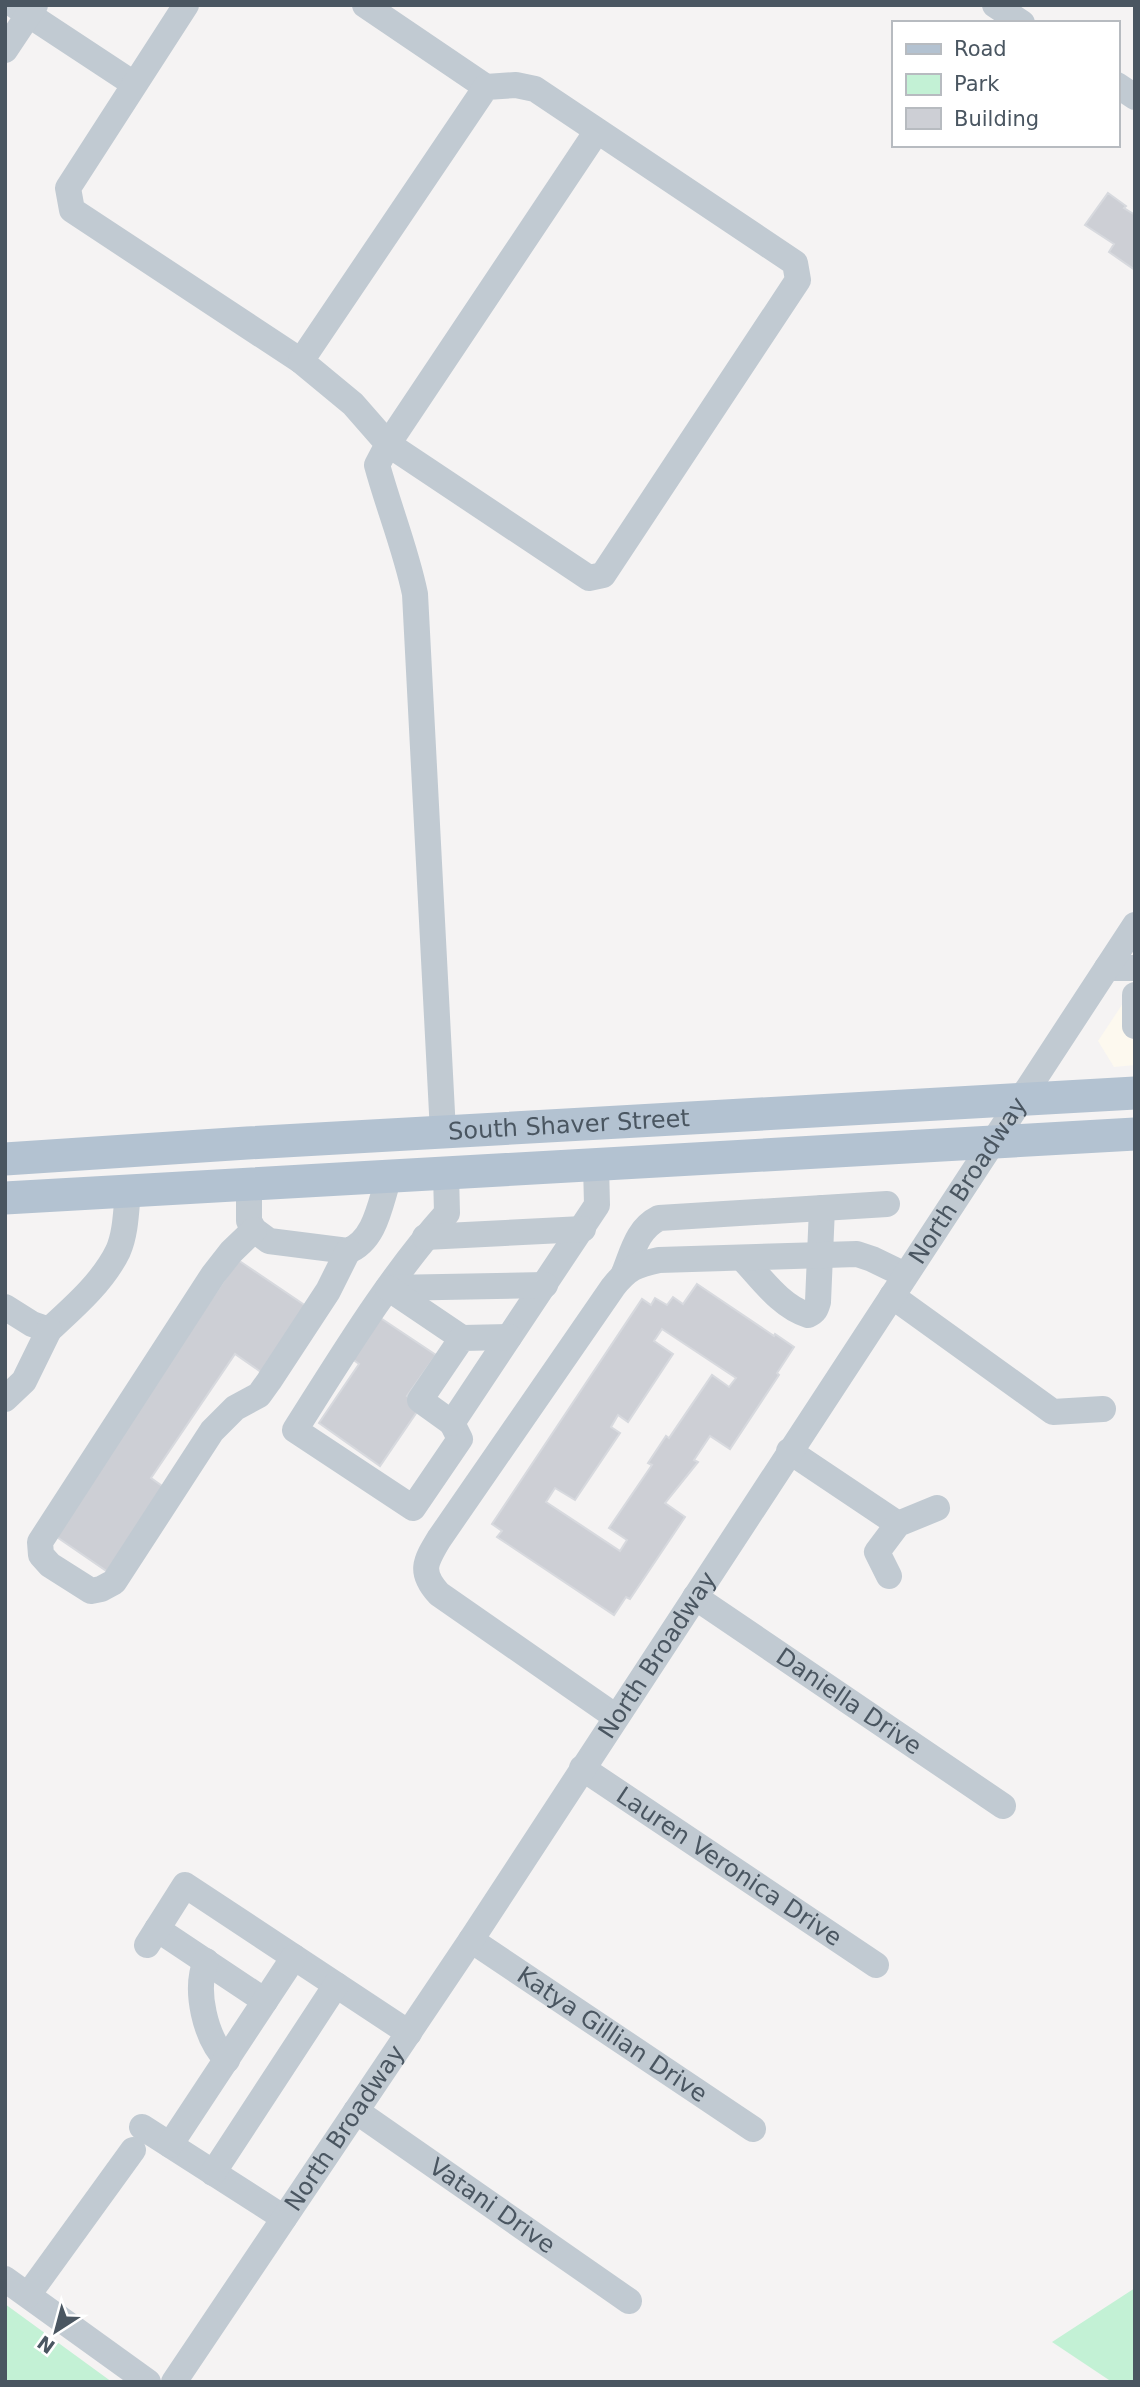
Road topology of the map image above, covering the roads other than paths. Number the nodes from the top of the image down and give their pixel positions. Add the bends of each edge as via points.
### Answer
1 (186, 5) edge
2 (365, 5) edge
3 (995, 5) edge
4 (26, 9) edge
5 (1019, 21) edge
6 (5, 50) edge
7 (134, 84) junction
8 (1119, 86) edge
9 (486, 87) junction
10 (1135, 97) edge
11 (597, 131) junction
12 (301, 361) junction
13 (388, 444) junction
14 (1135, 925) edge
15 (1107, 968) junction
16 (1135, 968) edge
17 (1135, 995) edge
18 (1135, 1026) edge
19 (1135, 1093) edge
20 (1021, 1100) junction
21 (443, 1132) junction
22 (1135, 1134) edge
23 (247, 1143) junction
24 (993, 1143) junction
25 (5, 1159) edge
26 (596, 1165) junction
27 (446, 1174) junction
28 (389, 1177) junction
29 (249, 1184) junction
30 (128, 1191) junction
31 (5, 1198) edge
32 (887, 1204) dead end
33 (822, 1208) junction
34 (583, 1229) junction
35 (254, 1230) junction
36 (425, 1237) junction
37 (348, 1251) junction
38 (820, 1255) junction
39 (742, 1258) junction
40 (624, 1273) junction
41 (545, 1285) junction
42 (898, 1286) junction
43 (388, 1289) junction
44 (5, 1307) edge
45 (49, 1330) junction
46 (509, 1337) junction
47 (462, 1338) junction
48 (5, 1399) edge
49 (1103, 1409) dead end
50 (452, 1423) junction
51 (789, 1451) junction
52 (937, 1508) dead end
53 (898, 1524) junction
54 (889, 1576) dead end
55 (695, 1597) junction
56 (616, 1717) junction
57 (582, 1768) junction
58 (1003, 1805) dead end
59 (471, 1940) junction
60 (294, 1957) junction
61 (206, 1961) junction
62 (876, 1965) dead end
63 (336, 1985) junction
64 (265, 2001) junction
65 (409, 2033) junction
66 (227, 2060) junction
67 (356, 2111) junction
68 (753, 2129) dead end
69 (170, 2146) junction
70 (213, 2173) junction
71 (284, 2218) junction
72 (5, 2279) edge
73 (28, 2295) junction
74 (629, 2301) dead end
75 (148, 2382) edge
76 (174, 2382) edge

1 - 7 street
2 - 9 street
3 - 5 street
4 - 6 street
4 - 7 street
7 - 12 street via 68,188 72,210
8 - 10 street
9 - 11 street via 535,89
9 - 12 street
11 - 13 street
11 - 13 street via 795,263 798,280 603,575 589,578
12 - 13 street via 354,404
13 - 21 street via 377,466 415,594
14 - 15 street, North Broadway
15 - 16 street
15 - 20 street, North Broadway
17 - 18 street
19 - 20 main road, South Shaver Street
20 - 21 main road, South Shaver Street
20 - 24 street, North Broadway
21 - 23 main road, South Shaver Street
21 - 27 main road
22 - 24 main road, South Shaver Street
23 - 25 main road, South Shaver Street
23 - 29 main road
24 - 26 main road, South Shaver Street
24 - 42 street, North Broadway
26 - 27 main road, South Shaver Street
26 - 34 street via 597,1205
27 - 28 main road, South Shaver Street
27 - 36 street via 447,1213
28 - 29 main road, South Shaver Street
28 - 37 street via 373,1228 360,1247
29 - 30 main road, South Shaver Street
29 - 35 street via 249,1221
30 - 31 main road, South Shaver Street
30 - 45 street via 119,1249 106,1272
32 - 33 street
33 - 38 street
33 - 40 street via 659,1218 646,1225
34 - 36 street
34 - 41 street
35 - 37 street via 269,1241
35 - 37 street via 214,1275 40,1542 41,1555 50,1565 92,1591 114,1581 212,1431 235,1408 259,1395 328,1292
36 - 43 street
38 - 39 street
38 - 39 street via 818,1302 808,1315 787,1304
38 - 42 street via 857,1254 872,1259
39 - 40 street via 659,1260
40 - 56 street via 439,1539 425,1569 427,1581 439,1594
41 - 43 street
41 - 46 street
42 - 49 street via 1053,1412
42 - 51 street, North Broadway
43 - 47 street
43 - 50 street via 295,1430 413,1508 460,1439
44 - 45 street
45 - 48 street via 24,1381
46 - 47 street
46 - 50 street
47 - 50 street via 420,1400
51 - 53 street
51 - 55 street, North Broadway
52 - 53 street
53 - 54 street via 877,1552
55 - 56 street, North Broadway
55 - 58 street, Daniella Drive
56 - 57 street, North Broadway
57 - 59 street, North Broadway
57 - 62 street, Lauren Veronica Drive
59 - 65 street, North Broadway
59 - 68 street, Katya Gillian Drive
60 - 61 street via 185,1885 152,1937
60 - 63 street
60 - 64 street
61 - 64 street
61 - 66 street via 200,1992 212,2042
63 - 65 street
63 - 70 street
64 - 66 street
65 - 67 street, North Broadway
66 - 69 street
67 - 71 street, North Broadway
67 - 74 street, Vatani Drive
69 - 70 street
69 - 73 street via 137,2139
70 - 71 street
71 - 76 street, North Broadway
72 - 73 street
73 - 75 street

